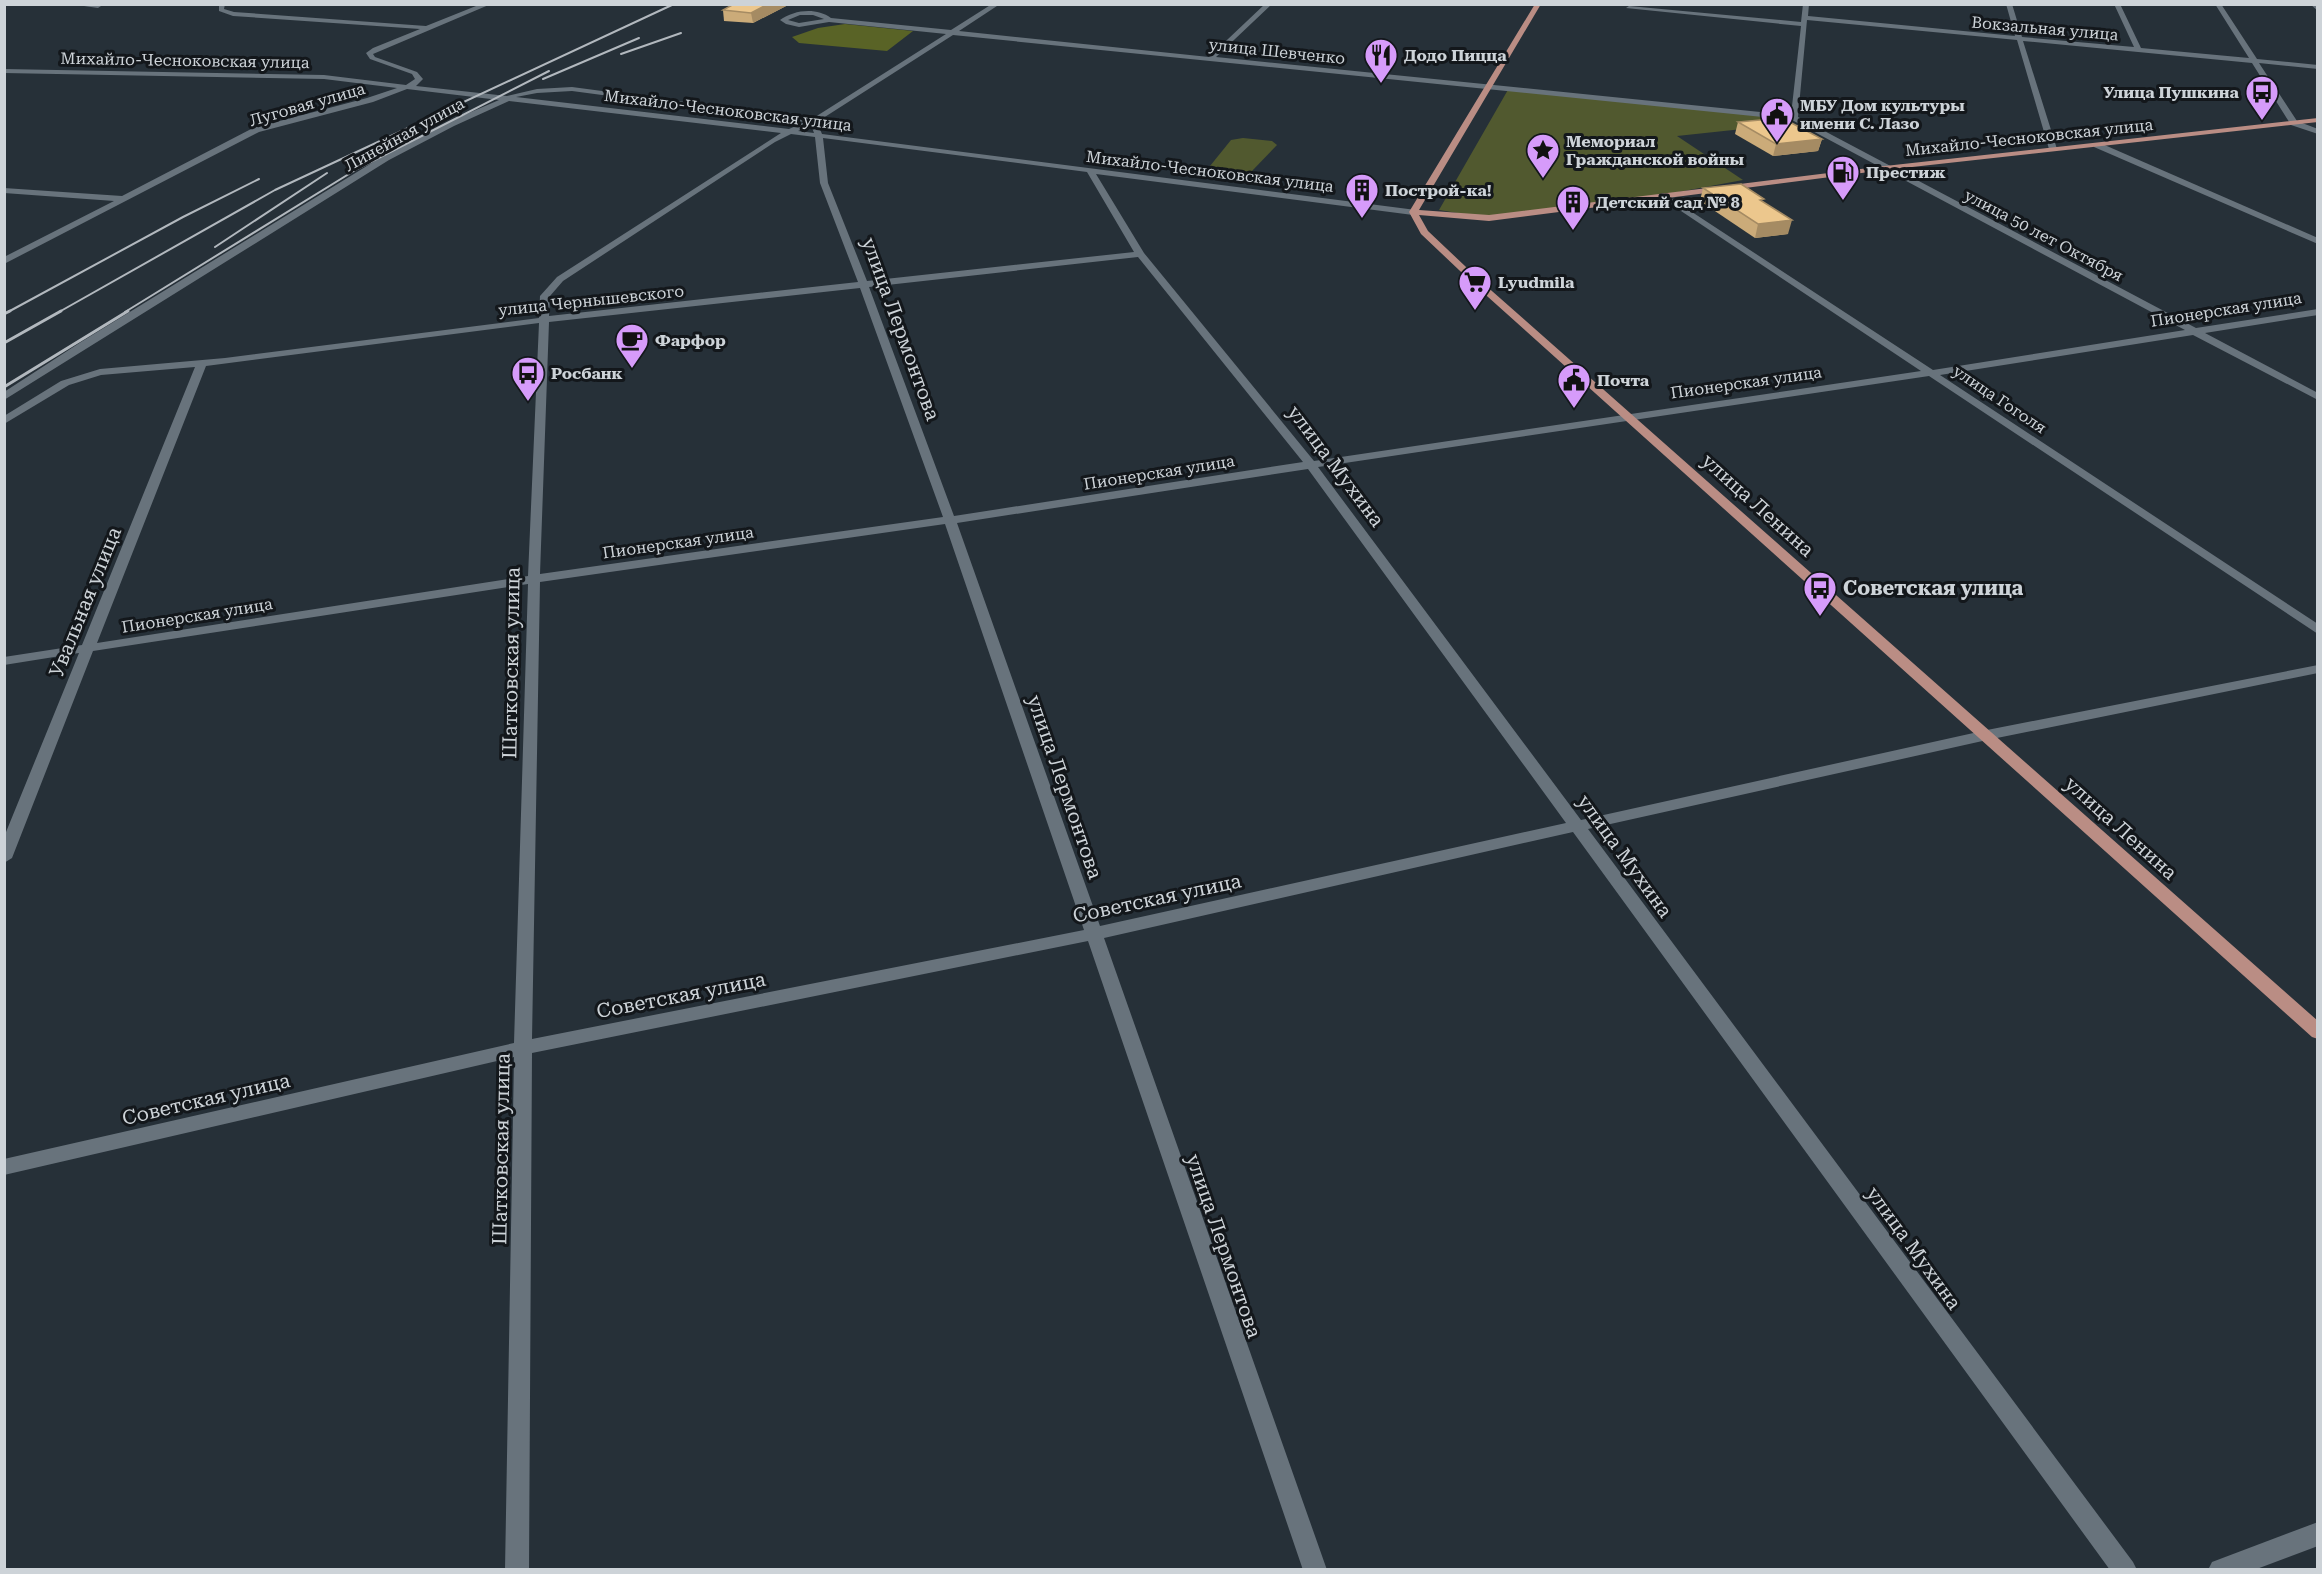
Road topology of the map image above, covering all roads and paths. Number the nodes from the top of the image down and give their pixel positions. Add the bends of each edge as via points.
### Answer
1 (73, 4) edge
2 (488, 4) edge
3 (997, 4) edge
4 (1269, 4) edge
5 (1538, 4) edge
6 (1806, 4) edge
7 (2009, 4) edge
8 (2117, 4) edge
9 (2218, 4) edge
10 (2313, 4) edge
11 (98, 6) dead end
12 (222, 7) edge
13 (1629, 8) dead end
14 (2318, 9) edge
15 (829, 20) junction
16 (1805, 21) junction
17 (429, 27) junction
18 (950, 33) junction
19 (2020, 40) junction
20 (2139, 51) junction
21 (1211, 57) junction
22 (2254, 62) junction
23 (2318, 67) edge
24 (4, 71) edge
25 (1489, 86) junction
26 (1794, 118) junction
27 (2318, 120) edge
28 (2294, 123) junction
29 (816, 129) junction
30 (791, 132) junction
31 (2318, 132) edge
32 (2097, 145) junction
33 (2053, 149) junction
34 (1885, 168) junction
35 (1089, 171) junction
36 (4, 190) edge
37 (1663, 195) junction
38 (124, 199) junction
39 (1413, 212) junction
40 (2318, 241) edge
41 (1140, 254) junction
42 (4, 261) edge
43 (864, 285) junction
44 (2318, 312) edge
45 (543, 320) junction
46 (2192, 331) junction
47 (202, 362) junction
48 (56, 363) junction
49 (1931, 373) junction
50 (84, 376) junction
51 (18, 388) junction
52 (4, 397) edge
53 (2318, 398) edge
54 (1628, 416) junction
55 (4, 421) edge
56 (1311, 465) junction
57 (950, 520) junction
58 (534, 579) junction
59 (2318, 630) edge
60 (88, 649) junction
61 (4, 661) edge
62 (2318, 669) edge
63 (1987, 735) junction
64 (1578, 828) junction
65 (4, 858) edge
66 (1093, 934) junction
67 (2318, 1032) edge
68 (523, 1048) junction
69 (4, 1167) edge
70 (2318, 1534) edge
71 (518, 1569) edge
72 (1315, 1569) edge
73 (2125, 1569) edge
74 (2220, 1569) edge

1 - 11 street
2 - 17 street, Луговая улица
3 - 18 street, Шатковская улица
4 - 21 street
5 - 25 main road
6 - 16 street
7 - 19 street
8 - 20 street, Вокзальная улица
9 - 22 street
10 - 14 street
12 - 17 street via 233,14
13 - 16 street, Вокзальная улица
15 - 15 street, улица Шевченко via 811,13 783,20 804,25
15 - 18 street, улица Шевченко
16 - 19 street, Вокзальная улица
16 - 26 street
17 - 38 street, Луговая улица via 369,53 372,58 415,73 417,83 256,130
18 - 21 street, улица Шевченко
18 - 29 street, Шатковская улица
19 - 20 street, Вокзальная улица
19 - 33 street
20 - 22 street, Вокзальная улица
21 - 25 street, улица Шевченко
22 - 23 street, Вокзальная улица
22 - 28 street
24 - 30 street, Михайло-Чесноковская улица via 288,75
25 - 26 street, улица Шевченко
25 - 39 main road
26 - 34 street, улица 50 лет Октября
27 - 28 main road, Михайло-Чесноковская улица
28 - 31 street
28 - 32 main road, Михайло-Чесноковская улица
29 - 30 street, Михайло-Чесноковская улица
29 - 30 street, Шатковская улица
29 - 35 street, Михайло-Чесноковская улица
29 - 43 street, улица Лермонтова via 824,183
29 - 48 street, Линейная улица via 572,89 516,95 386,158
30 - 45 street, Шатковская улица via 772,140 560,279 545,296
32 - 33 main road, Михайло-Чесноковская улица
32 - 40 street
33 - 34 main road, Михайло-Чесноковская улица
34 - 37 main road, Михайло-Чесноковская улица
34 - 46 street, улица 50 лет Октября
35 - 39 street, Михайло-Чесноковская улица
35 - 41 street, улица Мухина
36 - 38 street
37 - 39 main road, Михайло-Чесноковская улица via 1490,218
37 - 49 street, улица Гоголя
38 - 42 street, Луговая улица
39 - 54 main road, улица Ленина via 1424,232
41 - 43 street, улица Чернышевского
41 - 56 street, улица Мухина
43 - 45 street, улица Чернышевского
43 - 57 street, улица Лермонтова
44 - 46 street, Пионерская улица
45 - 47 street, улица Чернышевского
45 - 58 street, Шатковская улица
46 - 49 street, Пионерская улица
46 - 53 street, улица 50 лет Октября
47 - 50 street, улица Чернышевского
47 - 60 street, Увальная улица
48 - 50 street via 65,372
48 - 51 street, Линейная улица
49 - 54 street, Пионерская улица
49 - 59 street, улица Гоголя
50 - 51 street
50 - 55 street, улица Чернышевского via 50,391
51 - 52 street, Линейная улица
54 - 56 street, Пионерская улица
54 - 63 main road, улица Ленина
56 - 57 street, Пионерская улица
56 - 64 street, улица Мухина
57 - 58 street, Пионерская улица
57 - 66 street, улица Лермонтова
58 - 60 street, Пионерская улица
58 - 68 street, Шатковская улица
60 - 61 street, Пионерская улица
60 - 65 street, Увальная улица
62 - 63 street, Советская улица
63 - 64 street, Советская улица
63 - 67 main road, улица Ленина
64 - 66 street, Советская улица
64 - 73 street, улица Мухина
66 - 68 street, Советская улица
66 - 72 street, улица Лермонтова
68 - 69 street, Советская улица
68 - 71 street, Шатковская улица
70 - 74 street

